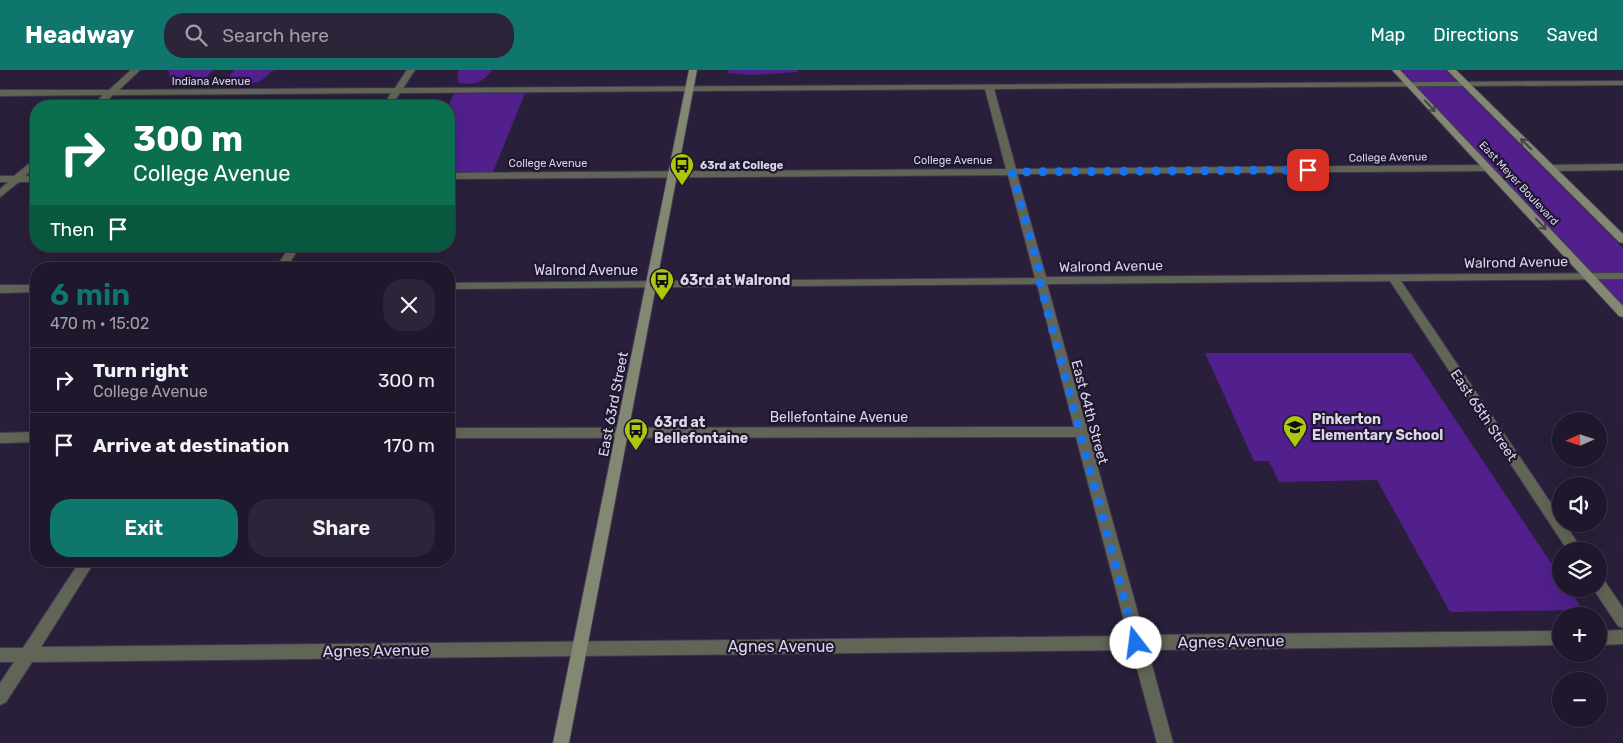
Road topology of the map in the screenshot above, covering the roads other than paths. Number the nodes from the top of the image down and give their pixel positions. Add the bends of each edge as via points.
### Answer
1 (136, 70) edge
2 (410, 70) edge
3 (694, 70) edge
4 (1396, 70) edge
5 (1451, 70) edge
6 (1623, 83) edge
7 (1465, 84) junction
8 (1410, 85) junction
9 (990, 88) junction
10 (690, 89) junction
11 (397, 91) junction
12 (0, 93) edge
13 (111, 93) junction
14 (103, 100) edge
15 (391, 100) edge
16 (30, 167) edge
17 (1623, 167) edge
18 (1488, 168) junction
19 (1550, 168) junction
20 (1012, 172) junction
21 (674, 175) junction
22 (455, 176) edge
23 (0, 179) edge
24 (17, 179) junction
25 (30, 179) edge
26 (0, 194) edge
27 (1623, 240) edge
28 (1589, 276) junction
29 (1623, 276) edge
30 (1393, 278) junction
31 (1040, 282) junction
32 (652, 284) junction
33 (455, 286) edge
34 (0, 289) edge
35 (30, 289) edge
36 (1623, 313) edge
37 (622, 432) junction
38 (1080, 432) junction
39 (455, 433) edge
40 (30, 437) edge
41 (0, 438) edge
42 (1570, 542) edge
43 (84, 567) edge
44 (1607, 597) edge
45 (1623, 621) edge
46 (1623, 637) edge
47 (1552, 638) edge
48 (1607, 638) edge
49 (1136, 643) junction
50 (579, 648) junction
51 (0, 655) edge
52 (27, 655) junction
53 (0, 697) edge
54 (561, 743) edge
55 (1165, 743) edge

1 - 13 street
2 - 11 street
3 - 10 main road, East 63rd Street
4 - 8 main road, East Meyer Boulevard
5 - 7 main road
6 - 7 street, Indiana Avenue
7 - 8 street, Indiana Avenue
19 -> 7 main road
8 - 9 street, Indiana Avenue
8 -> 18 main road, East Meyer Boulevard
9 - 10 street, Indiana Avenue
9 - 20 street, East 64th Street
10 - 11 street, Indiana Avenue
10 - 21 main road, East 63rd Street
11 - 13 street, Indiana Avenue
11 - 15 street
12 - 13 street, Indiana Avenue
13 - 14 street
16 - 24 street
17 - 19 street
18 - 20 street, College Avenue
18 -> 28 main road, East Meyer Boulevard
19 - 27 main road
20 - 21 street, College Avenue
20 - 31 street, East 64th Street
21 - 22 street, College Avenue
21 - 32 main road, East 63rd Street
23 - 24 street
24 - 25 street
24 - 26 street
28 - 29 street, Walrond Avenue
28 - 30 street, Walrond Avenue
28 - 36 main road, East Meyer Boulevard
30 - 31 street, Walrond Avenue
30 - 42 street, East 65th Street
31 - 32 street, Walrond Avenue
31 - 38 street, East 64th Street
32 - 33 street, Walrond Avenue
32 - 37 main road, East 63rd Street
34 - 35 street
37 - 38 street, Bellefontaine Avenue
37 - 39 street, Bellefontaine Avenue
37 - 50 main road, East 63rd Street
38 - 49 street, East 64th Street
40 - 41 street
43 - 52 street
44 - 45 street
46 - 48 street
47 - 49 street, Agnes Avenue
49 - 50 street, Agnes Avenue
49 - 55 street, East 64th Street
50 - 52 street, Agnes Avenue
50 - 54 main road, East 63rd Street
51 - 52 street, Agnes Avenue
52 - 53 street

